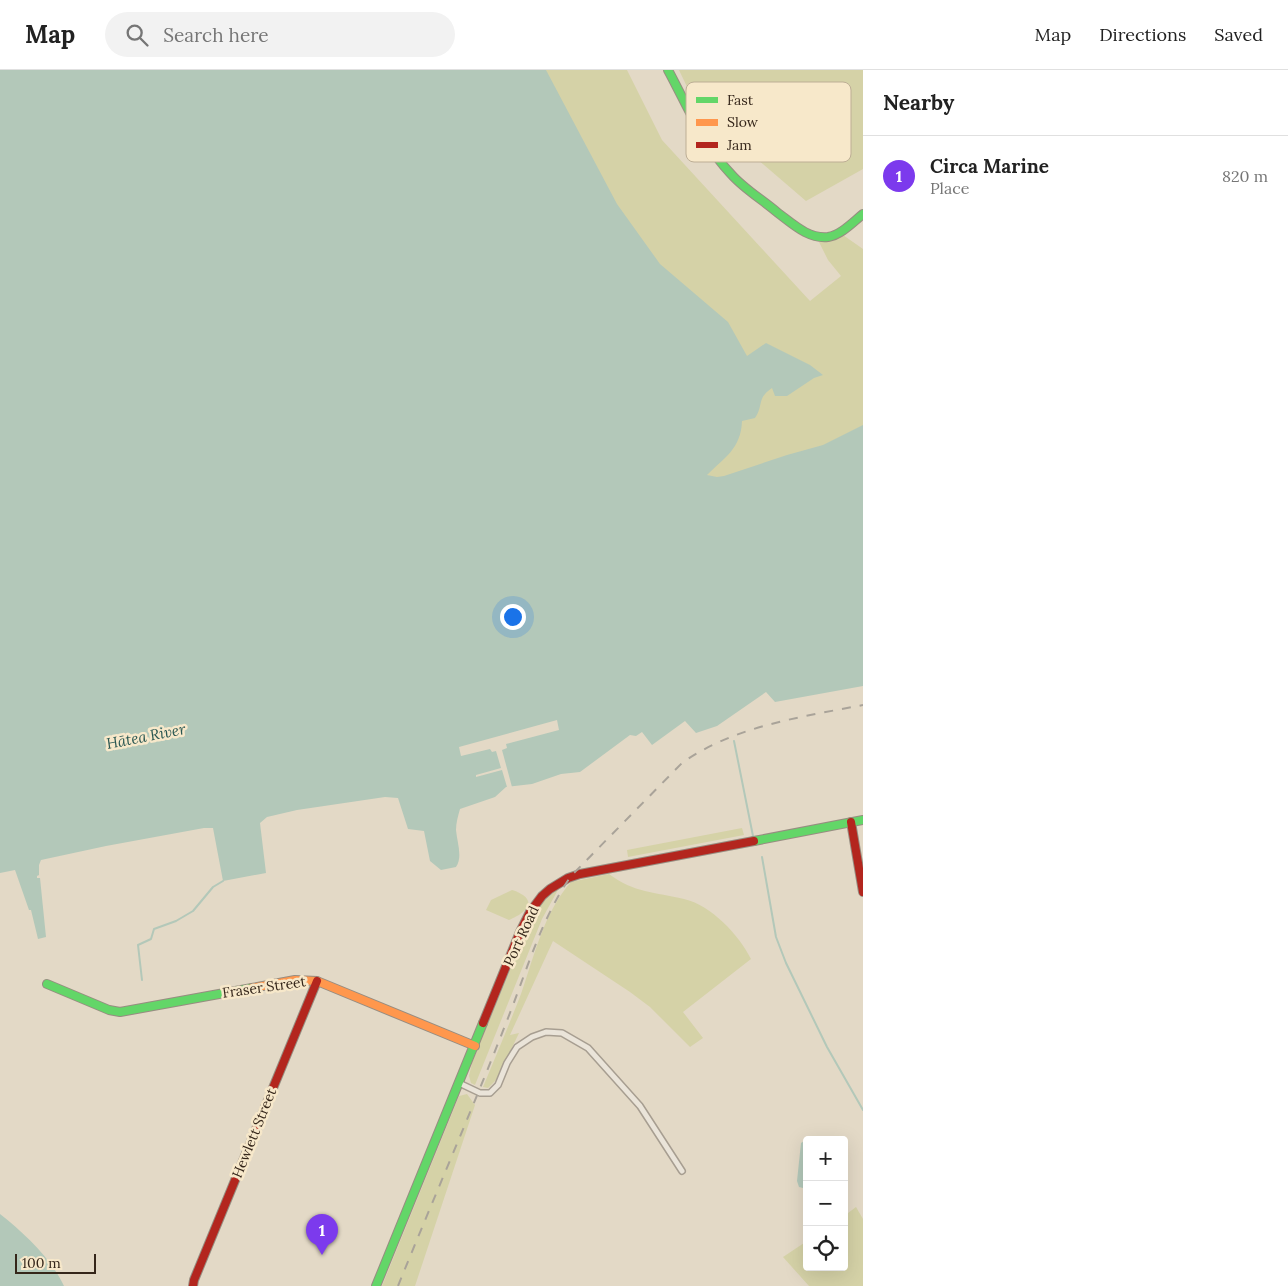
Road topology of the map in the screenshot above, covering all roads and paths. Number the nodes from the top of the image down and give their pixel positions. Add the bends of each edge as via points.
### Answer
1 (668, 70) edge
2 (686, 104) edge
3 (720, 162) edge
4 (863, 214) edge
5 (863, 820) edge
6 (851, 822) junction
7 (863, 892) edge
8 (317, 981) junction
9 (48, 984) dead end
10 (475, 1046) junction
11 (459, 1083) junction
12 (682, 1171) dead end
13 (193, 1286) edge
14 (376, 1286) edge

1 - 2 street
3 - 4 street via 732,176 799,229 813,236 828,237 842,231
5 - 6 street, Port Road
6 - 7 street
6 - 10 street, Port Road via 580,874 555,884 528,914
8 - 9 street, Fraser Street via 295,980 120,1012
8 - 10 street, Fraser Street
8 - 13 street, Hewlett Street
10 - 11 street, Port Road
11 - 12 street via 480,1093 490,1093 498,1085 517,1047 546,1032 562,1033 588,1048 640,1106
11 - 14 street, Port Road

